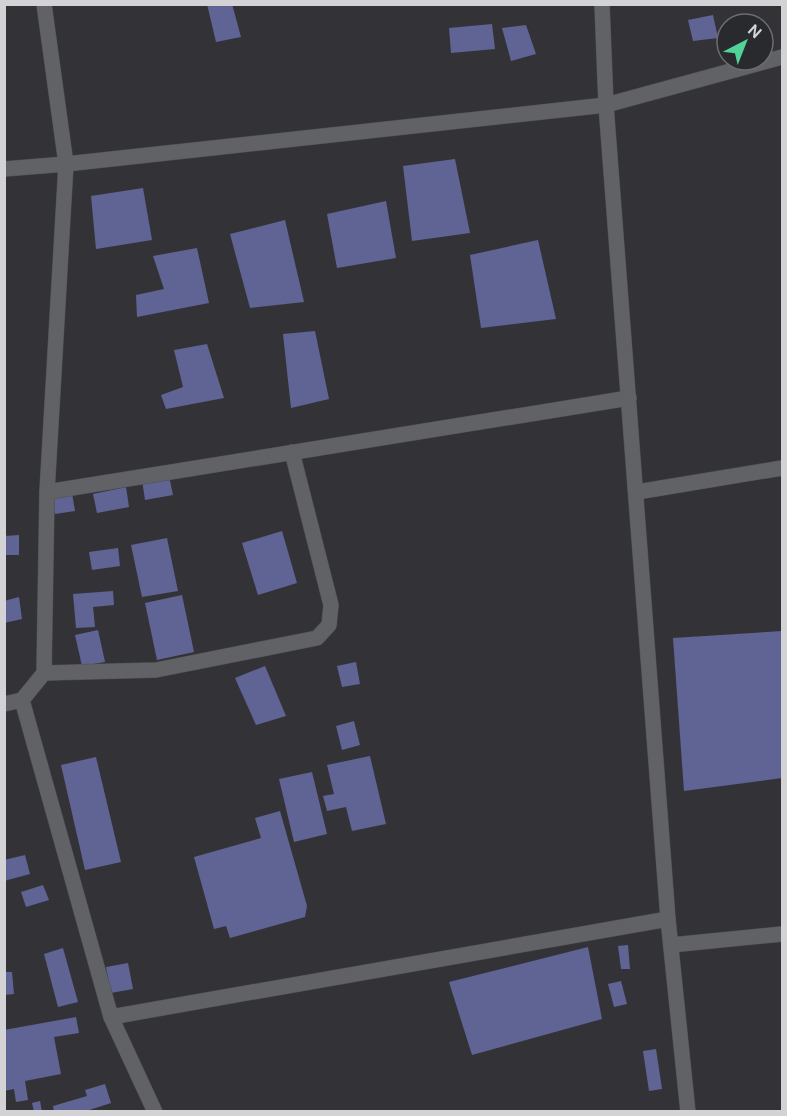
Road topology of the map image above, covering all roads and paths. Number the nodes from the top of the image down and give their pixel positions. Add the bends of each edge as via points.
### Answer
1 (44, 4) edge
2 (602, 4) edge
3 (783, 57) edge
4 (606, 105) junction
5 (66, 164) junction
6 (4, 169) edge
7 (628, 398) junction
8 (292, 452) junction
9 (783, 468) edge
10 (47, 492) junction
11 (637, 492) junction
12 (44, 673) junction
13 (22, 700) junction
14 (4, 705) edge
15 (668, 919) junction
16 (783, 934) edge
17 (671, 945) junction
18 (111, 1017) junction
19 (155, 1112) edge
20 (688, 1112) edge

1 - 5 street
2 - 4 street
3 - 4 street
4 - 5 street
4 - 7 street
5 - 6 street
5 - 10 street
7 - 8 street
7 - 11 street
8 - 10 street
8 - 12 street via 332,605 329,625 317,638 156,670
9 - 11 street
10 - 12 street
11 - 15 street
12 - 13 street
13 - 14 street
13 - 18 street
15 - 17 street
15 - 18 street
16 - 17 street
17 - 20 street
18 - 19 street

